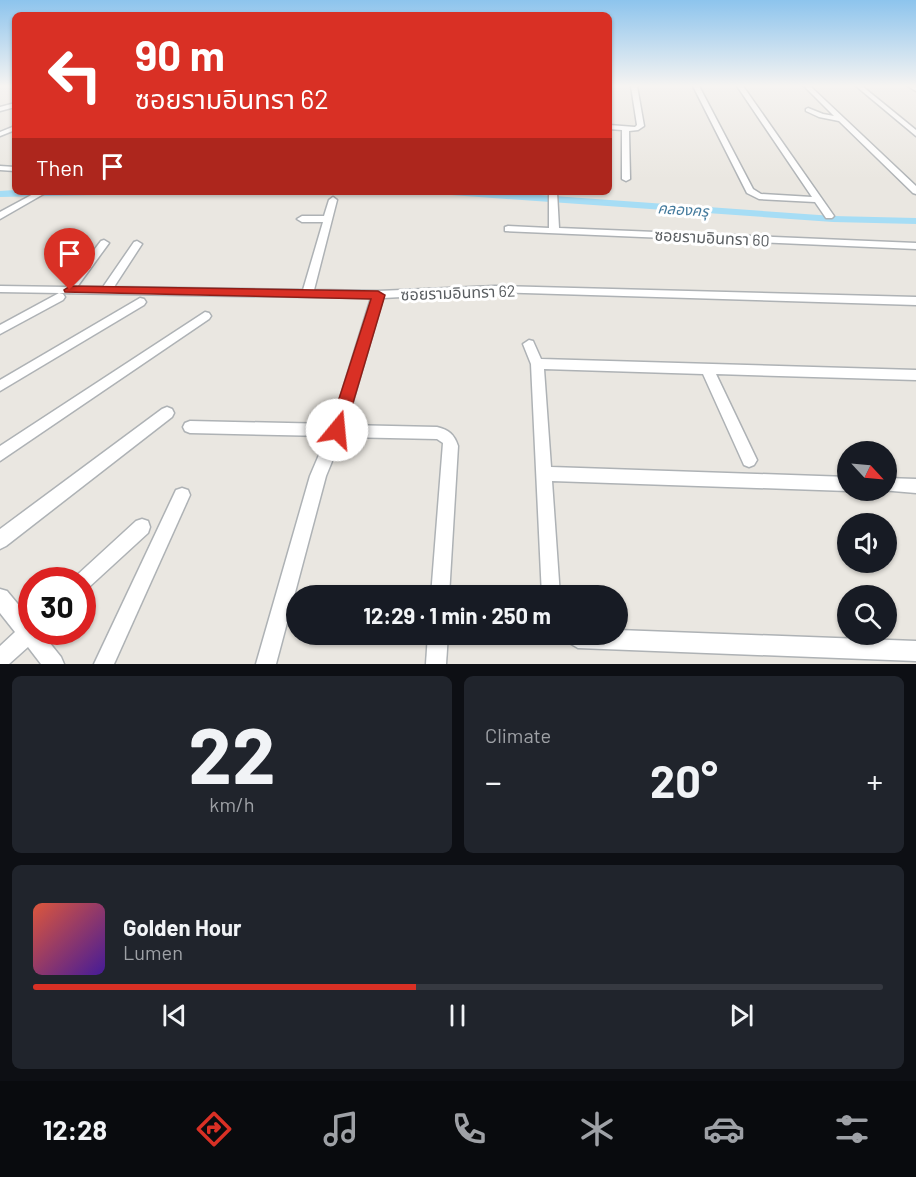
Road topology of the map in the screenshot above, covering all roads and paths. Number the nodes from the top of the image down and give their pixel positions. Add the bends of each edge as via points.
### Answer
1 (639, 117) edge
2 (712, 117) edge
3 (761, 117) edge
4 (828, 117) edge
5 (896, 117) edge
6 (841, 119) joint
7 (612, 127) edge
8 (625, 128) junction
9 (916, 134) edge
10 (626, 179) dead end
11 (915, 190) edge
12 (37, 195) edge
13 (553, 198) edge
14 (333, 200) dead end
15 (818, 200) junction
16 (0, 216) edge
17 (829, 216) dead end
18 (302, 219) dead end
19 (328, 219) junction
20 (508, 229) dead end
21 (554, 230) junction
22 (105, 243) dead end
23 (137, 244) dead end
24 (916, 246) edge
25 (0, 289) edge
26 (70, 290) junction
27 (107, 290) junction
28 (308, 293) junction
29 (378, 295) junction
30 (59, 297) dead end
31 (916, 301) edge
32 (140, 302) dead end
33 (205, 316) dead end
34 (0, 330) edge
35 (529, 344) dead end
36 (537, 364) junction
37 (707, 369) junction
38 (916, 375) edge
39 (0, 386) edge
40 (167, 413) dead end
41 (190, 427) dead end
42 (337, 430) junction
43 (0, 454) edge
44 (749, 460) dead end
45 (544, 474) junction
46 (837, 484) edge
47 (897, 485) edge
48 (916, 486) edge
49 (182, 495) dead end
50 (142, 527) dead end
51 (0, 540) edge
52 (96, 569) edge
53 (441, 585) edge
54 (551, 585) edge
55 (0, 598) edge
56 (18, 617) edge
57 (628, 640) edge
58 (18, 643) edge
59 (41, 645) edge
60 (437, 645) edge
61 (916, 651) edge
62 (0, 659) edge
63 (54, 664) edge
64 (104, 664) edge
65 (266, 664) edge
66 (436, 664) edge

1 - 8 street via 641,126
2 - 15 street via 750,191 759,196
3 - 15 street
4 - 6 street
5 - 9 street
6 - 11 street
7 - 8 street
8 - 10 street
12 - 16 street
13 - 21 street
14 - 19 street
15 - 17 street
18 - 19 street
19 - 28 street
20 - 21 street, ซอยรามอินทรา 60
21 - 24 street, ซอยรามอินทรา 60
22 - 26 street
23 - 27 street
25 - 26 street, ซอยรามอินทรา 62
26 - 27 street, ซอยรามอินทรา 62
27 - 28 street, ซอยรามอินทรา 62
28 - 29 street, ซอยรามอินทรา 62
29 - 31 street, ซอยรามอินทรา 62 via 495,289
29 - 42 street
30 - 34 street
32 - 39 street
33 - 43 street
35 - 36 street
36 - 37 street
36 - 45 street
37 - 38 street
37 - 44 street
40 - 51 street
41 - 42 street
42 - 53 street via 437,433 450,440
42 - 65 street via 318,476
45 - 46 street
45 - 54 street
47 - 48 street
49 - 64 street
50 - 52 street
55 - 56 street
57 - 61 street
58 - 62 street
59 - 63 street
60 - 66 street

